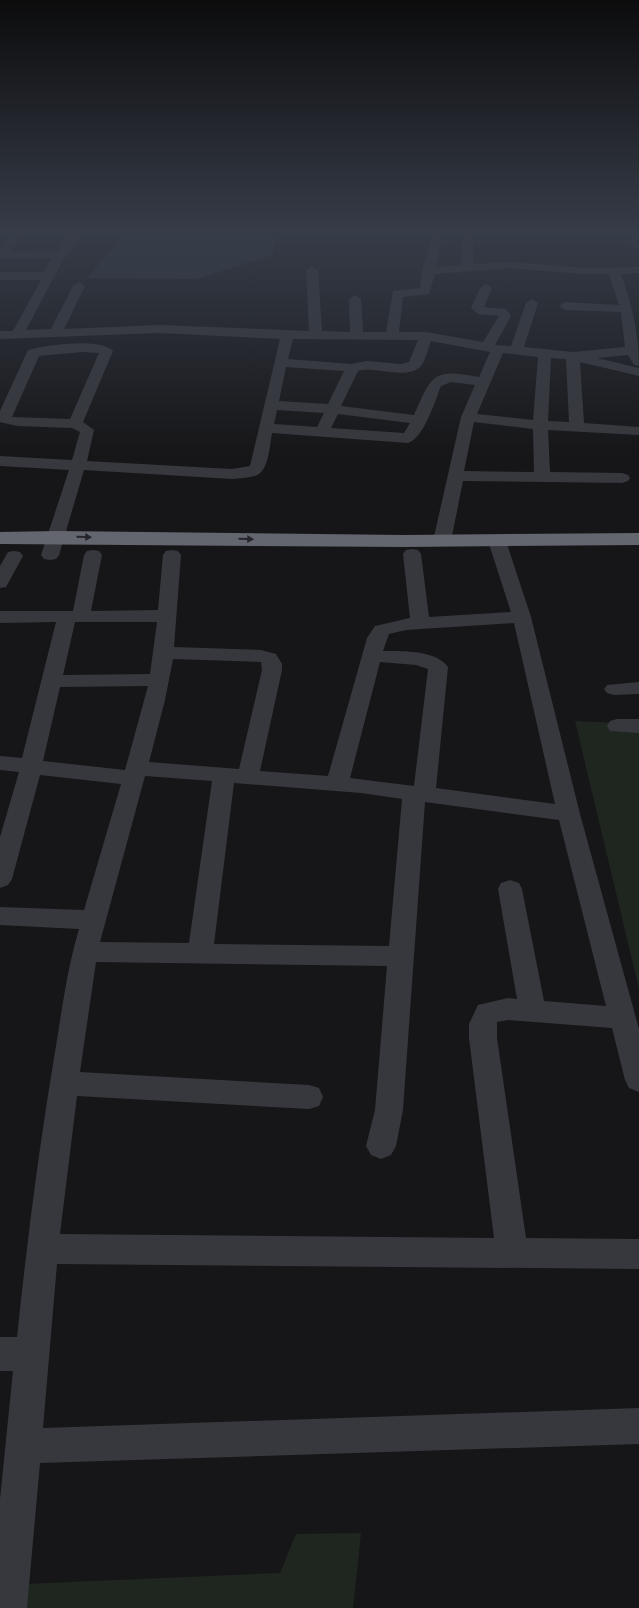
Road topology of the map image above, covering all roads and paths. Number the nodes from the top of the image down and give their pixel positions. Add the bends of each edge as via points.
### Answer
1 (314, 305) edge
2 (355, 305) edge
3 (395, 305) edge
4 (478, 305) edge
5 (531, 305) edge
6 (626, 305) edge
7 (33, 306) joint
8 (69, 306) joint
9 (565, 306) dead end
10 (627, 309) junction
11 (56, 332) junction
12 (18, 334) junction
13 (0, 335) edge
14 (287, 335) junction
15 (316, 335) junction
16 (357, 335) junction
17 (392, 335) junction
18 (426, 336) junction
19 (493, 348) junction
20 (516, 351) junction
21 (545, 353) junction
22 (637, 354) edge
23 (573, 356) junction
24 (282, 363) junction
25 (352, 368) junction
26 (639, 372) edge
27 (484, 382) junction
28 (272, 404) junction
29 (333, 409) junction
30 (468, 417) junction
31 (418, 420) junction
32 (75, 424) junction
33 (540, 425) junction
34 (266, 428) junction
35 (577, 428) junction
36 (639, 431) edge
37 (322, 432) junction
38 (1, 464) edge
39 (78, 467) junction
40 (456, 476) junction
41 (542, 477) junction
42 (622, 478) dead end
43 (0, 538) edge
44 (639, 539) edge
45 (442, 541) junction
46 (54, 546) junction
47 (499, 547) junction
48 (639, 552) edge
49 (412, 554) junction
50 (93, 555) junction
51 (172, 555) junction
52 (7, 556) edge
53 (0, 583) edge
54 (74, 616) junction
55 (168, 616) junction
56 (0, 617) edge
57 (522, 617) junction
58 (420, 623) junction
59 (164, 653) junction
60 (373, 656) junction
61 (158, 680) junction
62 (52, 681) junction
63 (639, 688) edge
64 (614, 689) dead end
65 (617, 726) dead end
66 (639, 726) edge
67 (0, 763) edge
68 (31, 766) junction
69 (135, 773) junction
70 (224, 775) junction
71 (248, 777) junction
72 (337, 784) junction
73 (419, 794) junction
74 (569, 814) junction
75 (0, 879) edge
76 (510, 889) dead end
77 (0, 916) edge
78 (94, 920) junction
79 (86, 952) junction
80 (200, 954) junction
81 (401, 956) junction
82 (533, 1011) junction
83 (623, 1018) junction
84 (639, 1080) edge
85 (64, 1083) junction
86 (309, 1097) dead end
87 (382, 1146) dead end
88 (42, 1250) junction
89 (512, 1253) junction
90 (639, 1254) edge
91 (16, 1354) edge
92 (639, 1426) edge
93 (23, 1446) junction
94 (6, 1603) edge

1 - 15 street
2 - 16 street
3 - 17 street
4 - 19 street via 477,308 482,311 502,312 505,316
5 - 20 street
6 - 10 street
7 - 8 street
7 - 12 street
8 - 11 street
9 - 10 street
10 - 22 street
11 - 12 street
11 - 14 street via 160,329
12 - 13 street
14 - 15 street
14 - 24 street
15 - 16 street
16 - 17 street
17 - 18 street
18 - 19 street
18 - 25 street via 412,366 361,365
19 - 20 street
19 - 27 street
20 - 21 street
21 - 23 street
21 - 33 street
22 - 23 street
23 - 26 street
23 - 35 street
24 - 25 street
24 - 28 street
25 - 29 street
27 - 30 street
27 - 31 street via 450,377 439,379
28 - 29 street
28 - 34 street
29 - 31 street
29 - 37 street
30 - 33 street
30 - 40 street
31 - 37 street via 408,438
32 - 32 street via 17,422 4,418 33,353 98,348 106,351
32 - 39 street via 88,430
33 - 35 street
33 - 41 street
34 - 37 street
34 - 39 street via 257,467 252,471 232,474
35 - 36 street
38 - 39 street
39 - 46 street
40 - 41 street
40 - 45 street
41 - 42 street
43 - 46 highway
44 - 47 highway
46 -> 45 highway
45 - 47 highway
46 - 50 highway
46 - 52 highway
47 - 48 highway
47 - 49 highway
47 - 57 street
49 - 51 highway
49 - 58 street
50 - 51 highway
50 - 54 street
51 - 55 street
52 - 53 street
54 - 55 street
54 - 56 street
54 - 62 street
55 - 59 street
57 - 58 street
57 - 74 street
58 - 60 street via 382,630
59 - 61 street
59 - 71 street via 269,658 272,670
60 - 72 street
60 - 73 street via 423,660 438,667
61 - 62 street
61 - 69 street
62 - 68 street
63 - 64 street
65 - 66 street
67 - 68 street
68 - 69 street
68 - 75 street
69 - 70 street
69 - 78 street
70 - 71 street
70 - 80 street
71 - 72 street
72 - 73 street
73 - 74 street
73 - 81 street
74 - 83 street
76 - 82 street
77 - 78 street
78 - 79 street
79 - 80 street
79 - 85 street
80 - 81 street
81 - 87 street
82 - 83 street
82 - 89 street via 508,1009 487,1013 483,1024
83 - 84 street
85 - 86 street
85 - 88 street
88 - 89 street
88 - 91 street
89 - 90 street
91 - 93 street
92 - 93 street
93 - 94 street

